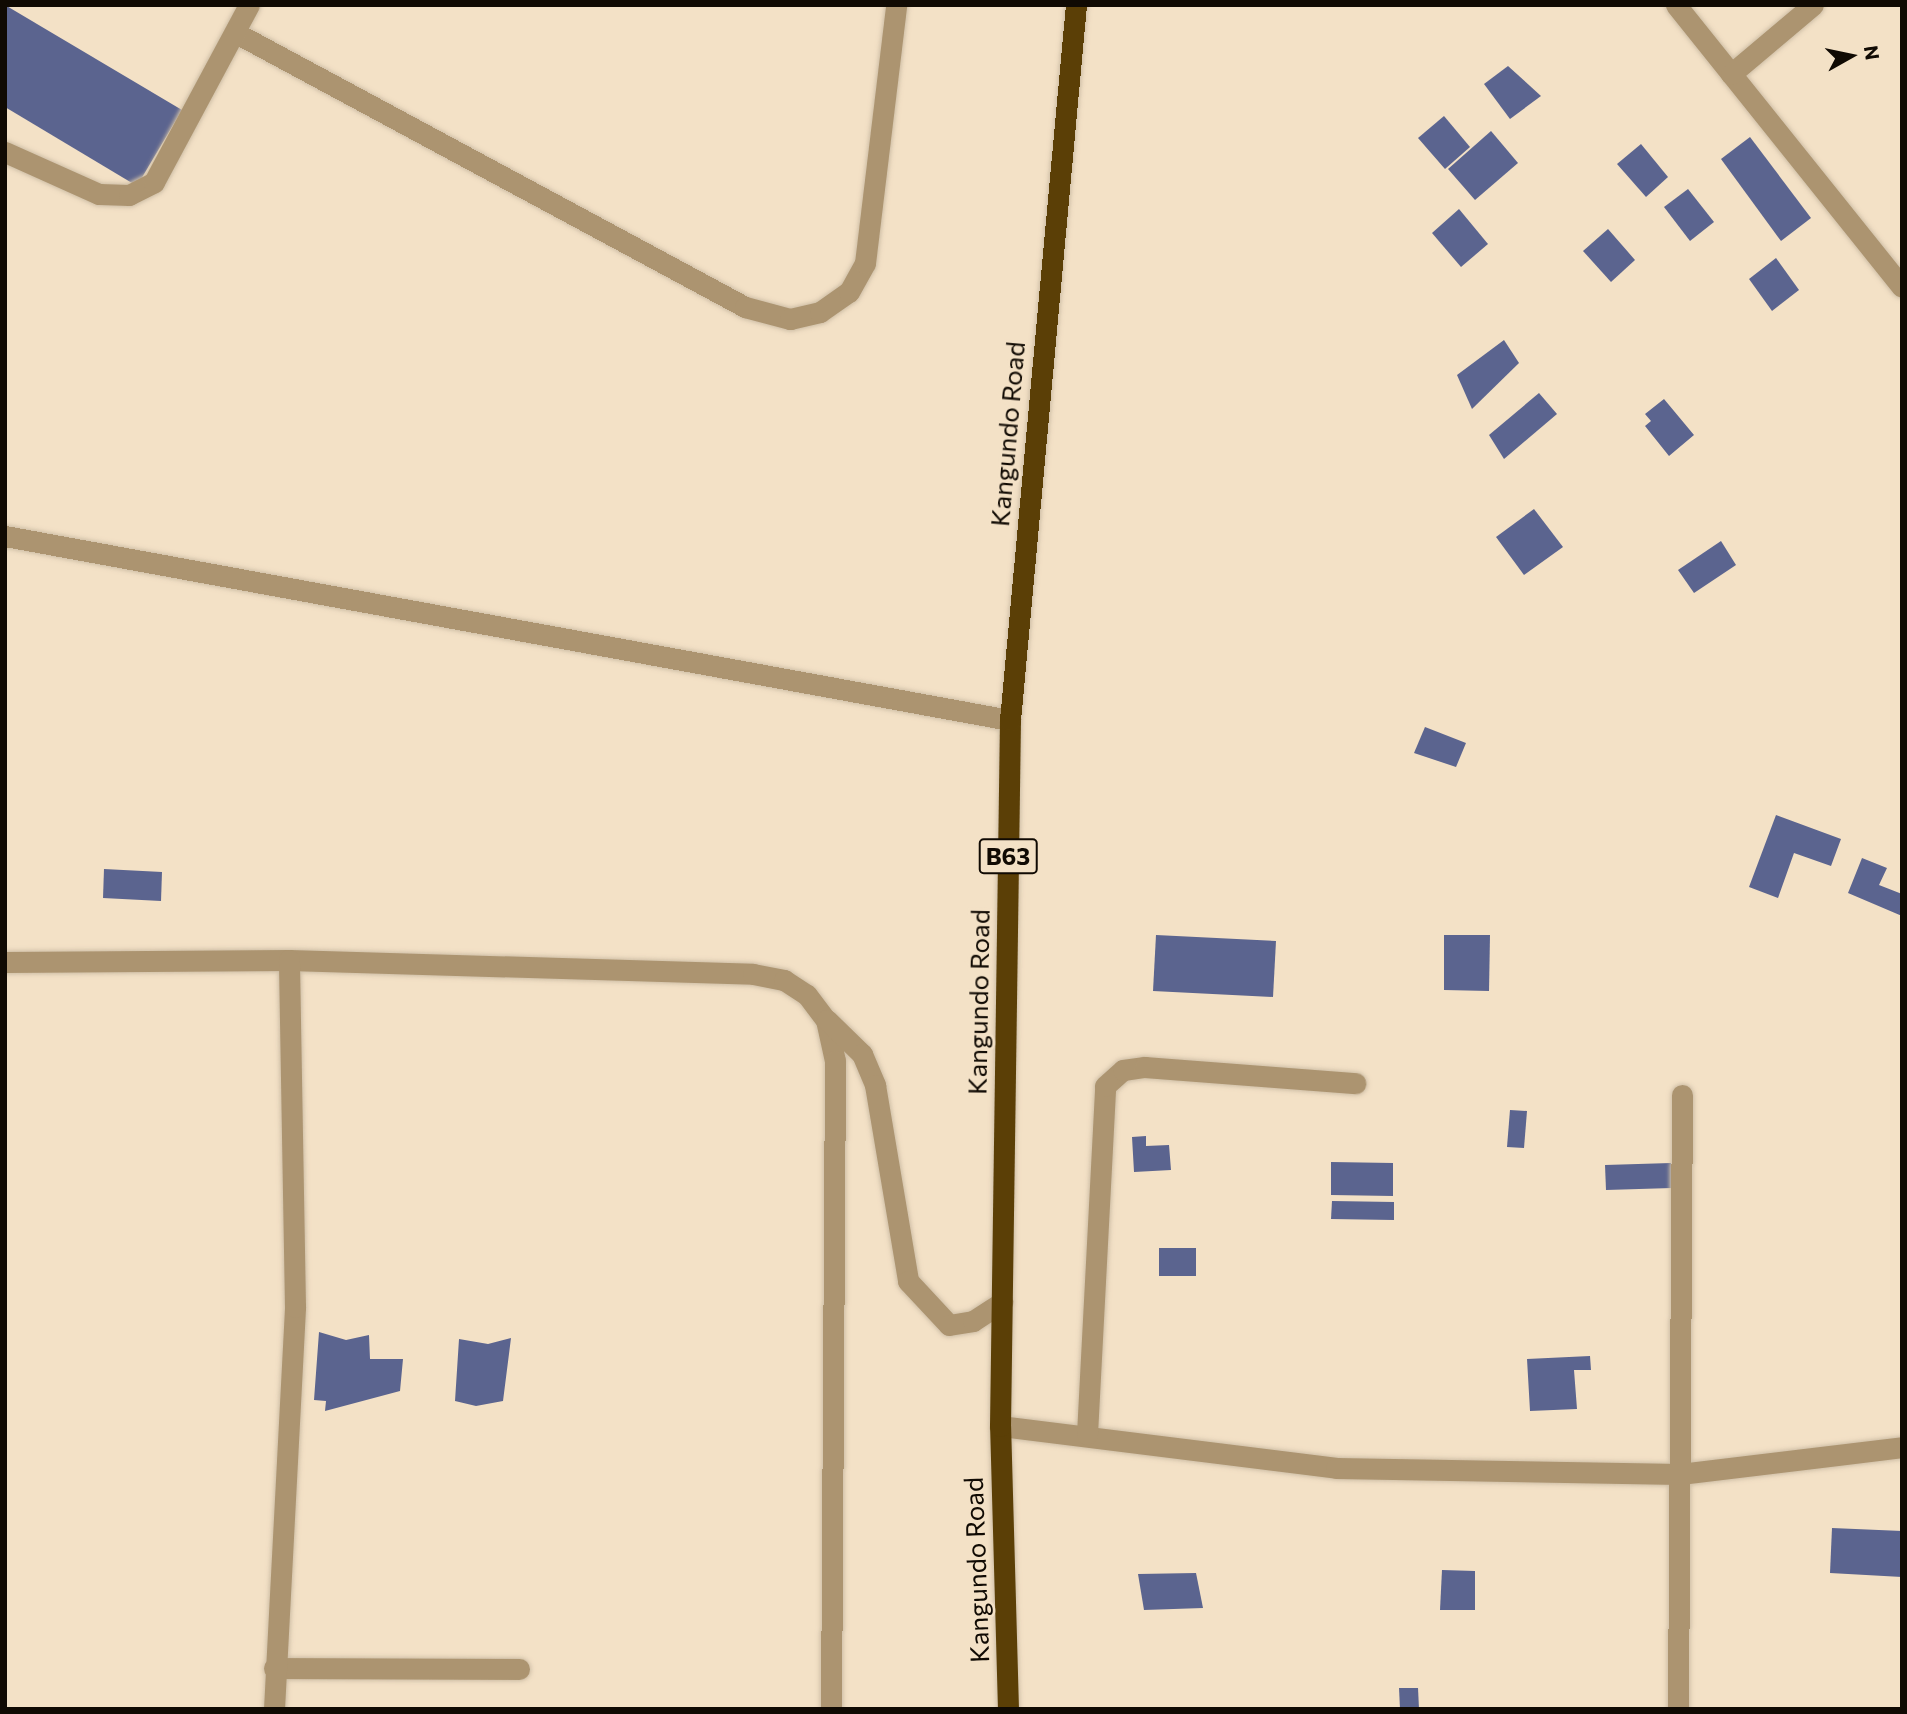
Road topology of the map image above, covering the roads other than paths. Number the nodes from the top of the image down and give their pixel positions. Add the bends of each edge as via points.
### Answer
1 (248, 5) edge
2 (897, 5) edge
3 (1076, 5) edge
4 (1676, 5) edge
5 (1814, 5) edge
6 (238, 34) junction
7 (1731, 74) junction
8 (5, 152) edge
9 (1902, 287) edge
10 (5, 536) edge
11 (1010, 720) junction
12 (289, 960) junction
13 (5, 962) edge
14 (826, 1020) junction
15 (1355, 1083) dead end
16 (1682, 1095) dead end
17 (1002, 1302) junction
18 (1000, 1426) junction
19 (1087, 1434) junction
20 (1902, 1447) edge
21 (1680, 1474) junction
22 (274, 1668) junction
23 (519, 1669) dead end
24 (274, 1709) edge
25 (831, 1709) edge
26 (1008, 1709) edge
27 (1678, 1709) edge

1 - 6 street
2 - 6 street via 865,263 849,292 820,312 790,319 745,307
3 - 11 highway, Kangundo Road / B63
4 - 7 street
5 - 7 street
6 - 8 street via 167,163 154,182 129,195 99,194
7 - 9 street
10 - 11 street
11 - 17 highway, Kangundo Road / B63
12 - 13 street
12 - 14 street via 753,974 784,979 807,995
12 - 22 street via 295,1307
14 - 17 street via 862,1054 875,1085 908,1281 949,1325 973,1321
14 - 25 street via 835,1061
15 - 19 street via 1145,1067 1123,1070 1105,1086
16 - 21 street
17 - 18 highway, Kangundo Road / B63
18 - 19 street
18 - 26 highway, Kangundo Road / B63
19 - 21 street via 1336,1468
20 - 21 street
21 - 27 street
22 - 23 street
22 - 24 street

